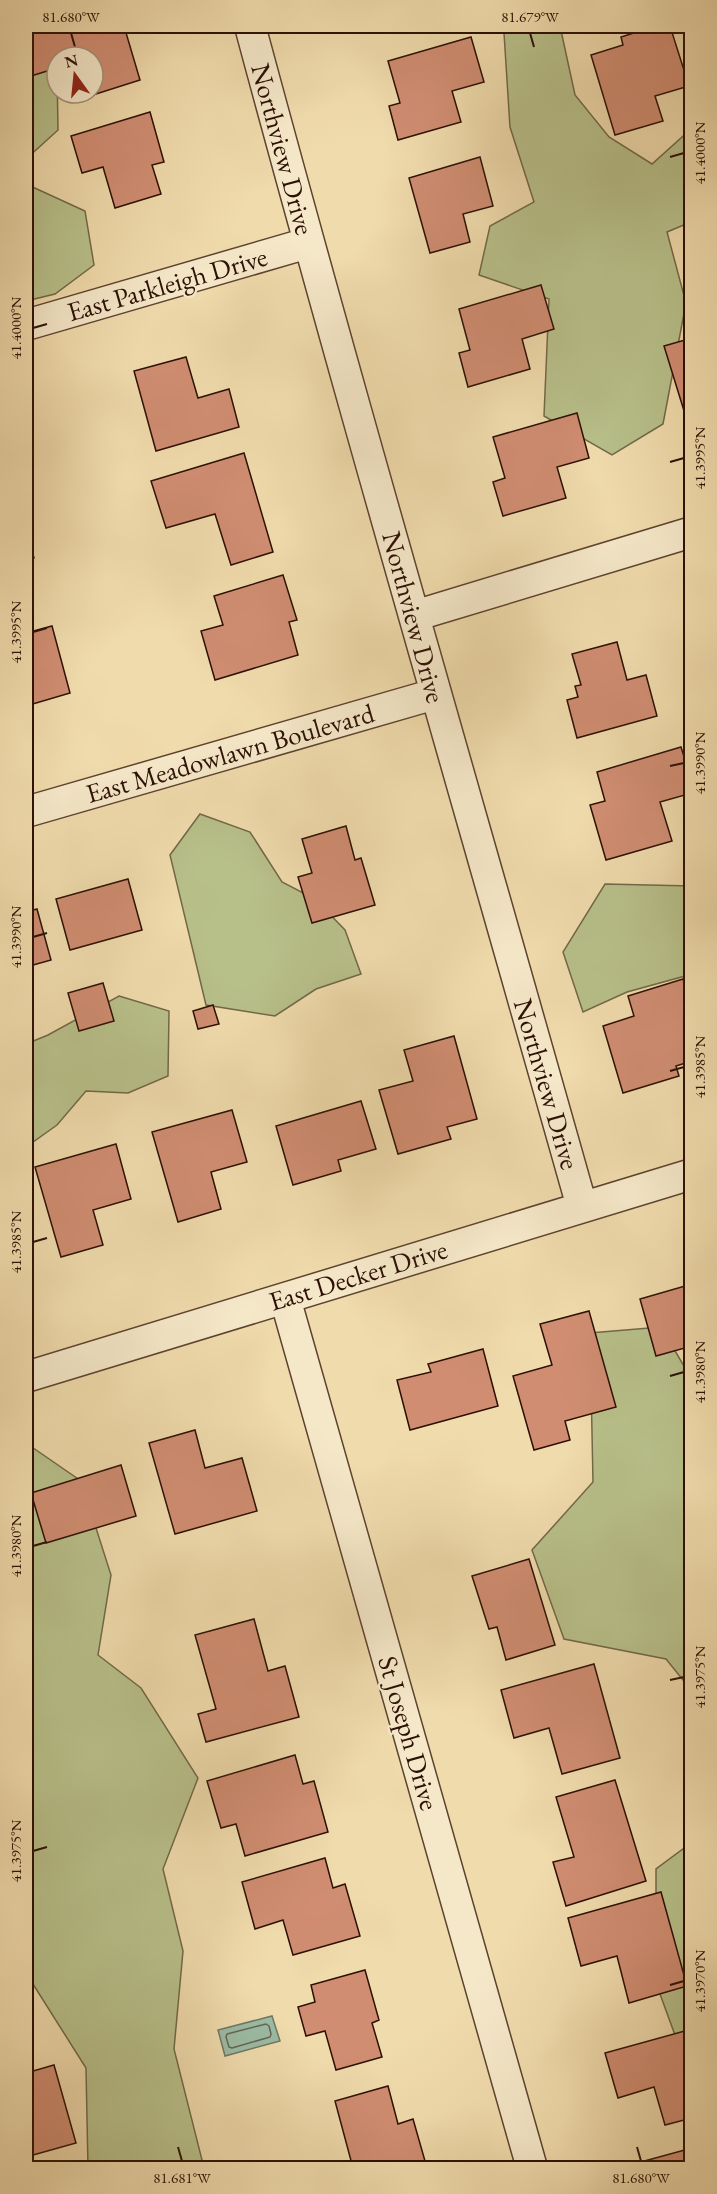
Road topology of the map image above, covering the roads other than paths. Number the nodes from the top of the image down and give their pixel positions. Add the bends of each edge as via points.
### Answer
1 (250, 26) edge
2 (308, 243) junction
3 (26, 324) edge
4 (692, 532) edge
5 (414, 616) junction
6 (435, 693) junction
7 (26, 812) edge
8 (692, 1174) edge
9 (582, 1207) junction
10 (285, 1298) junction
11 (26, 1377) edge
12 (532, 2169) edge

1 - 2 street, Northview Drive
2 - 3 street, East Parkleigh Drive
2 - 5 street, Northview Drive
4 - 5 street
5 - 6 street, Northview Drive
6 - 7 street, East Meadowlawn Boulevard
6 - 9 street, Northview Drive
8 - 9 street, East Decker Drive
9 - 10 street, East Decker Drive
10 - 11 street, East Decker Drive
10 - 12 street, St Joseph Drive

